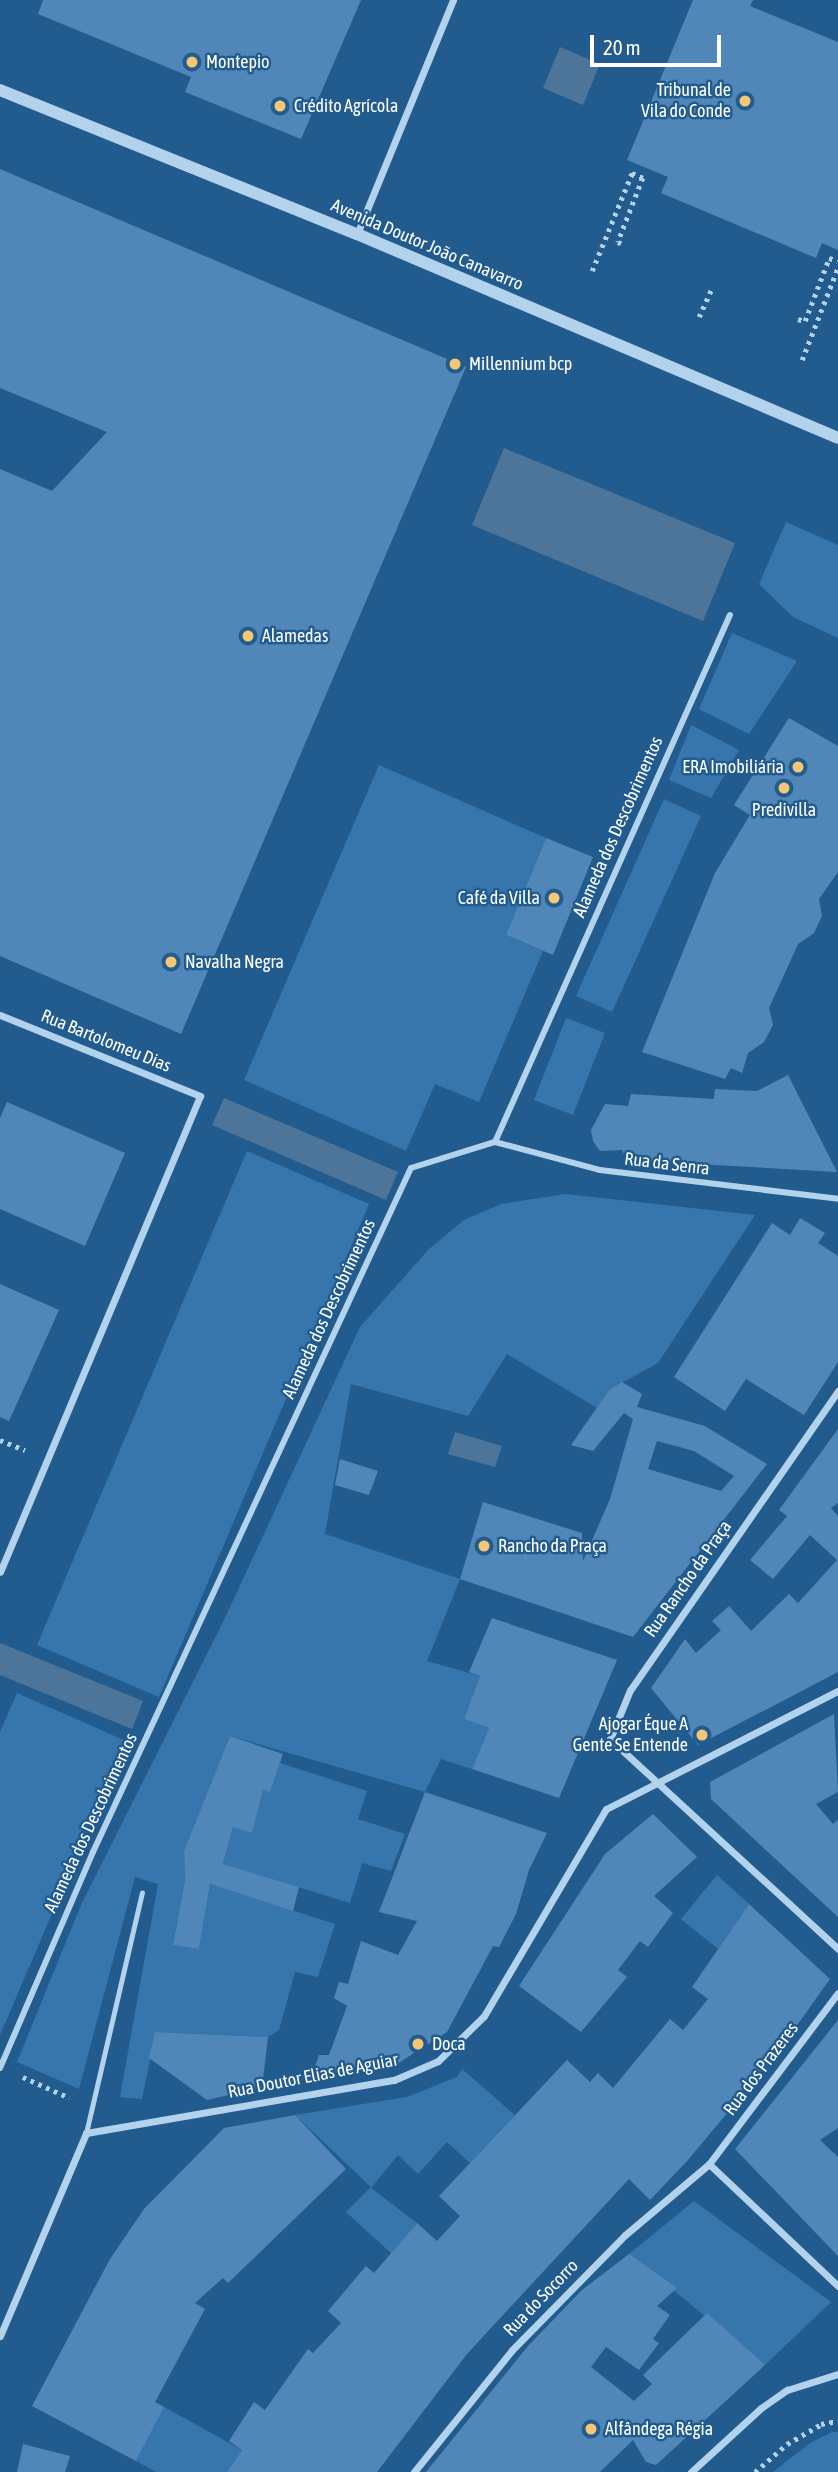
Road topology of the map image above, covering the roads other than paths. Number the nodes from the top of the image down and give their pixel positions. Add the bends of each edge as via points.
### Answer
1 (453, 0) edge
2 (0, 90) edge
3 (357, 234) junction
4 (838, 438) edge
5 (730, 615) dead end
6 (0, 1015) edge
7 (495, 1142) junction
8 (838, 1199) edge
9 (838, 1391) edge
10 (0, 1572) edge
11 (838, 1691) edge
12 (656, 1783) junction
13 (142, 1892) dead end
14 (838, 1949) edge
15 (838, 1993) edge
16 (0, 2068) edge
17 (86, 2133) junction
18 (709, 2164) junction
19 (838, 2286) edge
20 (0, 2336) edge
21 (838, 2374) edge
22 (414, 2472) edge
23 (691, 2472) edge

1 - 3 street
2 - 3 street, Avenida Doutor João Canavarro
3 - 4 street, Avenida Doutor João Canavarro
5 - 7 street, Alameda dos Descobrimentos
6 - 10 street, Rua Bartolomeu Dias via 200,1096
7 - 8 street, Rua da Senra via 600,1170
7 - 16 street, Alameda dos Descobrimentos via 411,1168 93,1852
9 - 12 street, Rua Rancho da Praça via 630,1690 611,1739
11 - 12 street, Rua Doutor Elias de Aguiar via 718,1756
12 - 14 street
12 - 17 street, Rua Doutor Elias de Aguiar via 606,1809 484,2016 438,2061 394,2080
13 - 17 lane
15 - 18 street, Rua dos Prazeres
17 - 20 street
18 - 19 street
18 - 22 street, Rua do Socorro via 625,2235 512,2350
21 - 23 street via 813,2379 778,2396

